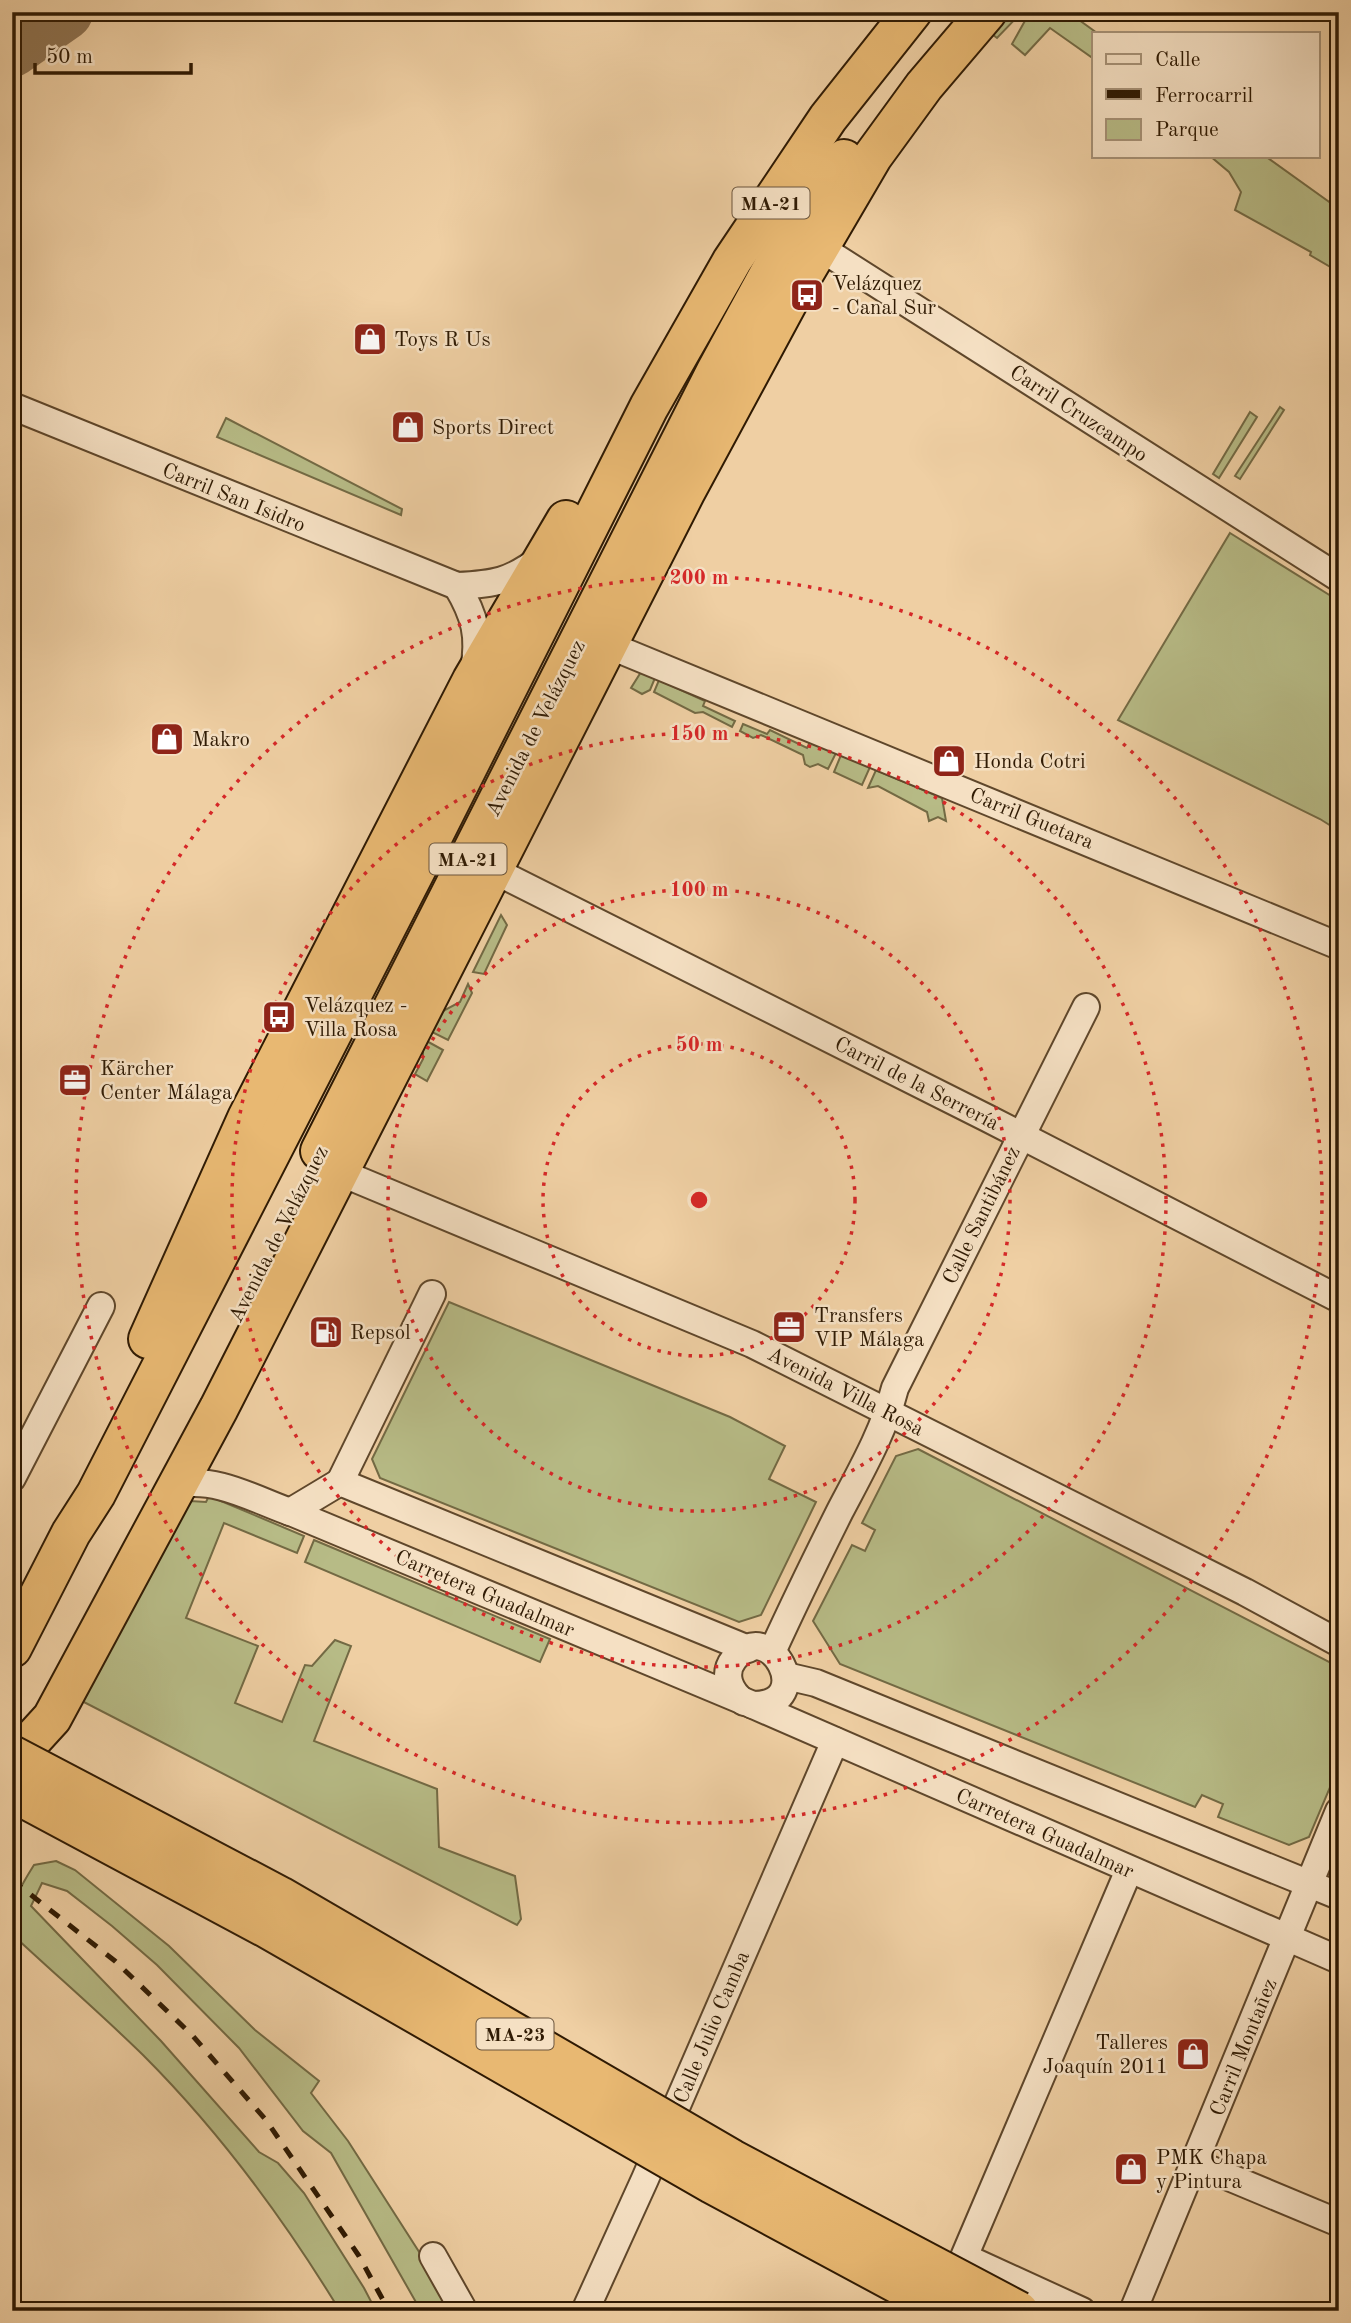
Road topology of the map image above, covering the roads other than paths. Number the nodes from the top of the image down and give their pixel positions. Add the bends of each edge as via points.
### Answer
1 (912, 12) edge
2 (962, 12) edge
3 (987, 12) edge
4 (819, 247) junction
5 (12, 406) edge
6 (649, 407) junction
7 (547, 553) junction
8 (1339, 578) edge
9 (457, 586) junction
10 (608, 645) junction
11 (472, 680) junction
12 (493, 870) junction
13 (1339, 946) edge
14 (1086, 1007) dead end
15 (1021, 1136) junction
16 (339, 1172) junction
17 (432, 1294) dead end
18 (1339, 1299) edge
19 (101, 1306) dead end
20 (889, 1412) junction
21 (200, 1440) junction
22 (12, 1478) edge
23 (340, 1482) junction
24 (176, 1485) junction
25 (225, 1487) junction
26 (290, 1512) junction
27 (71, 1533) junction
28 (1339, 1643) edge
29 (12, 1648) edge
30 (760, 1650) junction
31 (786, 1676) junction
32 (748, 1703) junction
33 (835, 1741) junction
34 (22, 1744) edge
35 (12, 1792) edge
36 (1339, 1811) edge
37 (1129, 1870) junction
38 (1310, 1884) junction
39 (1339, 1896) edge
40 (1287, 1939) junction
41 (1339, 1961) edge
42 (1195, 2163) junction
43 (1339, 2223) edge
44 (433, 2256) dead end
45 (464, 2311) edge
46 (585, 2311) edge
47 (948, 2311) edge
48 (1019, 2311) edge
49 (1083, 2311) edge
50 (1133, 2311) edge

1 - 6 highway, Avenida de Velázquez / MA-21 via 828,118 732,261
2 - 34 highway, Avenida de Velázquez / MA-21 via 855,143 780,252
3 - 4 highway via 873,156
4 - 8 street, Carril Cruzcampo
4 - 10 highway
5 - 9 street, Carril San Isidro
6 - 7 highway via 605,449
6 - 27 highway, Avenida de Velázquez / MA-21 via 109,1469
7 - 9 street via 520,575 492,584
7 - 11 highway
9 - 11 street via 470,607 478,644
10 - 12 highway
10 - 13 street, Carril Guetara
11 - 27 highway via 247,1118 77,1489
12 - 15 street, Carril de la Serrería
12 - 16 highway
14 - 15 street, Calle Santibánez
15 - 18 street, Carril de la Serrería
15 - 20 street, Calle Santibánez via 895,1388
16 - 20 street, Avenida Villa Rosa via 752,1344
16 - 21 highway
17 - 23 street
19 - 22 street
20 - 28 street, Avenida Villa Rosa
20 - 30 street, Calle Santibánez
21 - 24 highway
21 - 25 street via 213,1473
23 - 26 street
23 - 30 street
24 - 25 street, Carretera Guadalmar via 191,1482
24 - 34 highway via 52,1718
25 - 26 street, Carretera Guadalmar
26 - 32 street, Carretera Guadalmar
27 - 29 highway, Avenida de Velázquez / MA-21
30 - 31 street via 784,1667
30 - 32 street via 734,1658 728,1674 732,1690
31 - 32 street via 776,1698
31 - 38 street via 816,1683
32 - 33 street, Carretera Guadalmar
33 - 37 street, Carretera Guadalmar
33 - 46 street, Calle Julio Camba
34 - 48 highway, MA-23, bridge via 732,2159
35 - 47 highway, MA-23, bridge via 268,1929 712,2184
36 - 38 street, Carril Montañez
37 - 40 street, Carretera Guadalmar
37 - 49 street via 964,2257
38 - 39 street
38 - 40 street, Carril Montañez
40 - 41 street, Carretera Guadalmar
40 - 42 street, Carril Montañez
42 - 43 street
42 - 50 street, Carril Montañez
44 - 45 street

